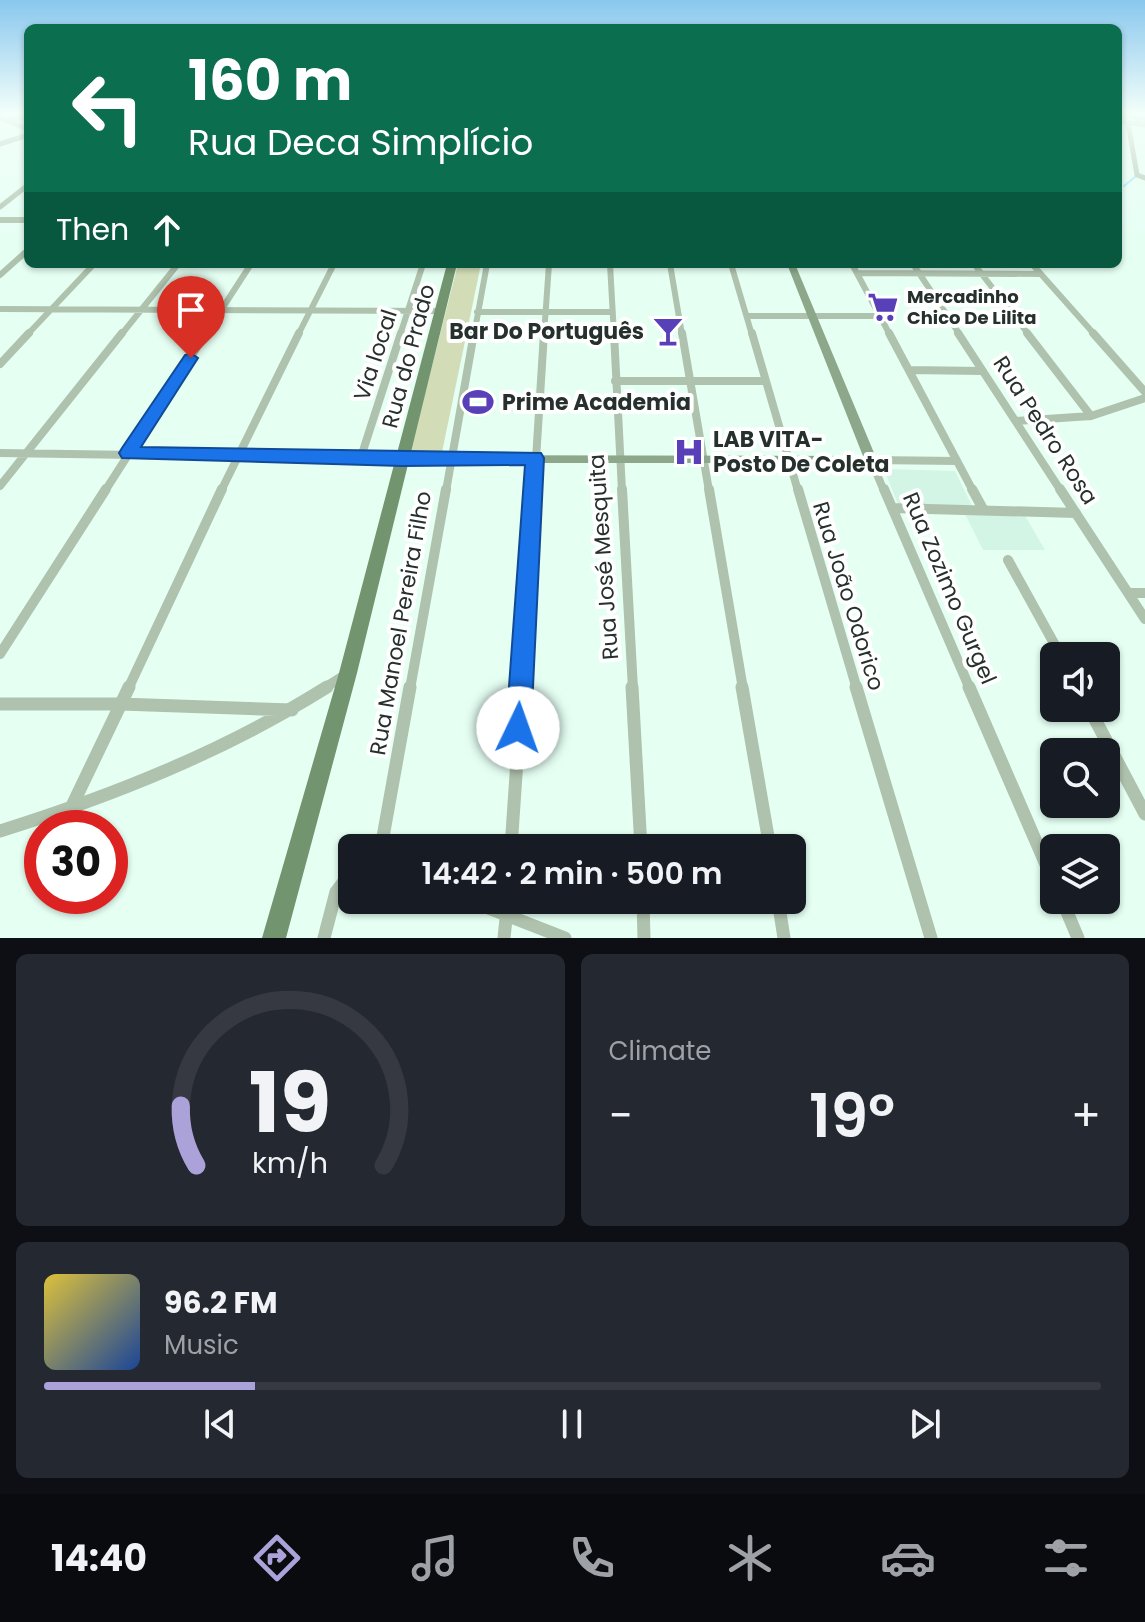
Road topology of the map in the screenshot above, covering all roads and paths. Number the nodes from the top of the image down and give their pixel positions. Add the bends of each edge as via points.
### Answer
1 (1134, 158) edge
2 (1145, 168) edge
3 (1136, 172) junction
4 (1145, 178) edge
5 (24, 188) edge
6 (0, 207) edge
7 (0, 220) edge
8 (24, 220) edge
9 (24, 254) edge
10 (90, 268) edge
11 (175, 268) edge
12 (249, 268) edge
13 (332, 268) edge
14 (422, 268) edge
15 (451, 268) edge
16 (486, 268) edge
17 (549, 268) edge
18 (610, 268) edge
19 (671, 268) edge
20 (732, 268) edge
21 (793, 268) edge
22 (854, 268) edge
23 (916, 268) edge
24 (977, 268) edge
25 (1036, 268) edge
26 (857, 273) junction
27 (919, 273) junction
28 (981, 274) junction
29 (1041, 274) junction
30 (0, 275) edge
31 (0, 309) edge
32 (52, 310) junction
33 (143, 310) junction
34 (222, 311) junction
35 (408, 311) junction
36 (441, 311) junction
37 (311, 312) junction
38 (477, 312) junction
39 (612, 312) junction
40 (546, 313) junction
41 (813, 314) junction
42 (747, 316) junction
43 (881, 316) junction
44 (0, 364) edge
45 (909, 370) junction
46 (982, 371) junction
47 (615, 381) junction
48 (689, 381) junction
49 (765, 381) junction
50 (1145, 392) edge
51 (1145, 398) edge
52 (1091, 416) junction
53 (1016, 421) junction
54 (0, 453) edge
55 (27, 453) junction
56 (128, 453) junction
57 (238, 456) junction
58 (361, 457) junction
59 (535, 458) junction
60 (402, 459) junction
61 (449, 459) junction
62 (619, 460) junction
63 (704, 460) junction
64 (787, 460) junction
65 (871, 460) junction
66 (957, 461) junction
67 (0, 486) edge
68 (892, 508) junction
69 (983, 509) junction
70 (1076, 513) junction
71 (1008, 560) dead end
72 (1129, 593) junction
73 (1145, 593) edge
74 (1145, 619) edge
75 (1053, 642) edge
76 (0, 654) edge
77 (348, 673) junction
78 (0, 704) edge
79 (121, 704) junction
80 (292, 710) junction
81 (1096, 722) edge
82 (70, 810) joint
83 (1145, 814) edge
84 (24, 824) edge
85 (0, 831) edge
86 (383, 834) edge
87 (512, 834) edge
88 (640, 834) edge
89 (768, 834) edge
90 (1040, 851) edge
91 (338, 889) edge
92 (507, 914) edge
93 (521, 914) edge
94 (643, 914) edge
95 (780, 914) edge
96 (1068, 914) edge
97 (274, 938) edge
98 (324, 938) edge
99 (504, 938) edge
100 (565, 938) edge
101 (644, 938) edge
102 (784, 938) edge
103 (931, 938) edge
104 (1078, 938) edge

1 - 3 street
2 - 3 street
3 - 4 street
5 - 6 street
7 - 8 street
9 - 30 street
10 - 32 street
11 - 33 street
12 - 34 street
13 - 37 street
14 - 35 street, Via local
15 - 36 main road, Rua do Prado
16 - 38 street, Rua Manoel Pereira Filho
17 - 40 street
18 - 39 street, Rua José Mesquita
19 - 48 street
20 - 42 street, Rua João Odorico
21 - 41 street, Rua Zozimo Gurgel
22 - 26 street
23 - 27 street, Rua Pedro Rosa
24 - 28 street
25 - 29 street
26 - 27 street
26 - 43 street
27 - 28 street
27 - 46 street, Rua Pedro Rosa
28 - 29 street
28 - 52 street
29 - 50 street
31 - 32 street
32 - 33 street
32 - 44 street
33 - 34 street
33 - 55 street
34 - 37 street
34 - 56 street
35 - 36 street
35 - 37 street
35 - 58 street, Via local
36 - 60 main road, Rua do Prado
37 - 57 street
38 - 40 street
38 - 61 street, Rua Manoel Pereira Filho
39 - 40 street
39 - 47 street, Rua José Mesquita
40 - 59 street
41 - 42 street
41 - 43 street
41 - 65 street, Rua Zozimo Gurgel
42 - 49 street, Rua João Odorico
43 - 45 street
45 - 46 street
45 - 66 street
46 - 53 street, Rua Pedro Rosa
47 - 48 street
47 - 62 street, Rua José Mesquita
48 - 49 street
48 - 63 street
49 - 64 street, Rua João Odorico
51 - 52 street
52 - 53 street
53 - 70 street, Rua Pedro Rosa
54 - 55 street
55 - 56 street
55 - 67 street
56 - 57 street
56 - 76 street
57 - 58 street
57 - 79 street
58 - 60 street
59 - 61 street
59 - 62 street
59 - 87 street
60 - 61 street
60 - 77 main road, Rua do Prado
61 - 86 street, Rua Manoel Pereira Filho
62 - 63 street
62 - 88 street, Rua José Mesquita
63 - 64 street
63 - 89 street
64 - 65 street
64 - 103 street, Rua João Odorico
65 - 66 street
65 - 68 street, Rua Zozimo Gurgel
66 - 69 street
68 - 69 street
68 - 90 street, Rua Zozimo Gurgel
69 - 70 street
70 - 72 street, Rua Pedro Rosa
71 - 75 street
72 - 73 street
72 - 74 street, Rua Pedro Rosa
77 - 80 street
77 - 97 main road, Rua do Prado
78 - 79 street
79 - 80 street
79 - 82 street
80 - 82 street via 245,737
81 - 83 street
84 - 85 street
91 - 98 street
92 - 99 street
93 - 100 street
94 - 101 street
95 - 102 street
96 - 104 street

